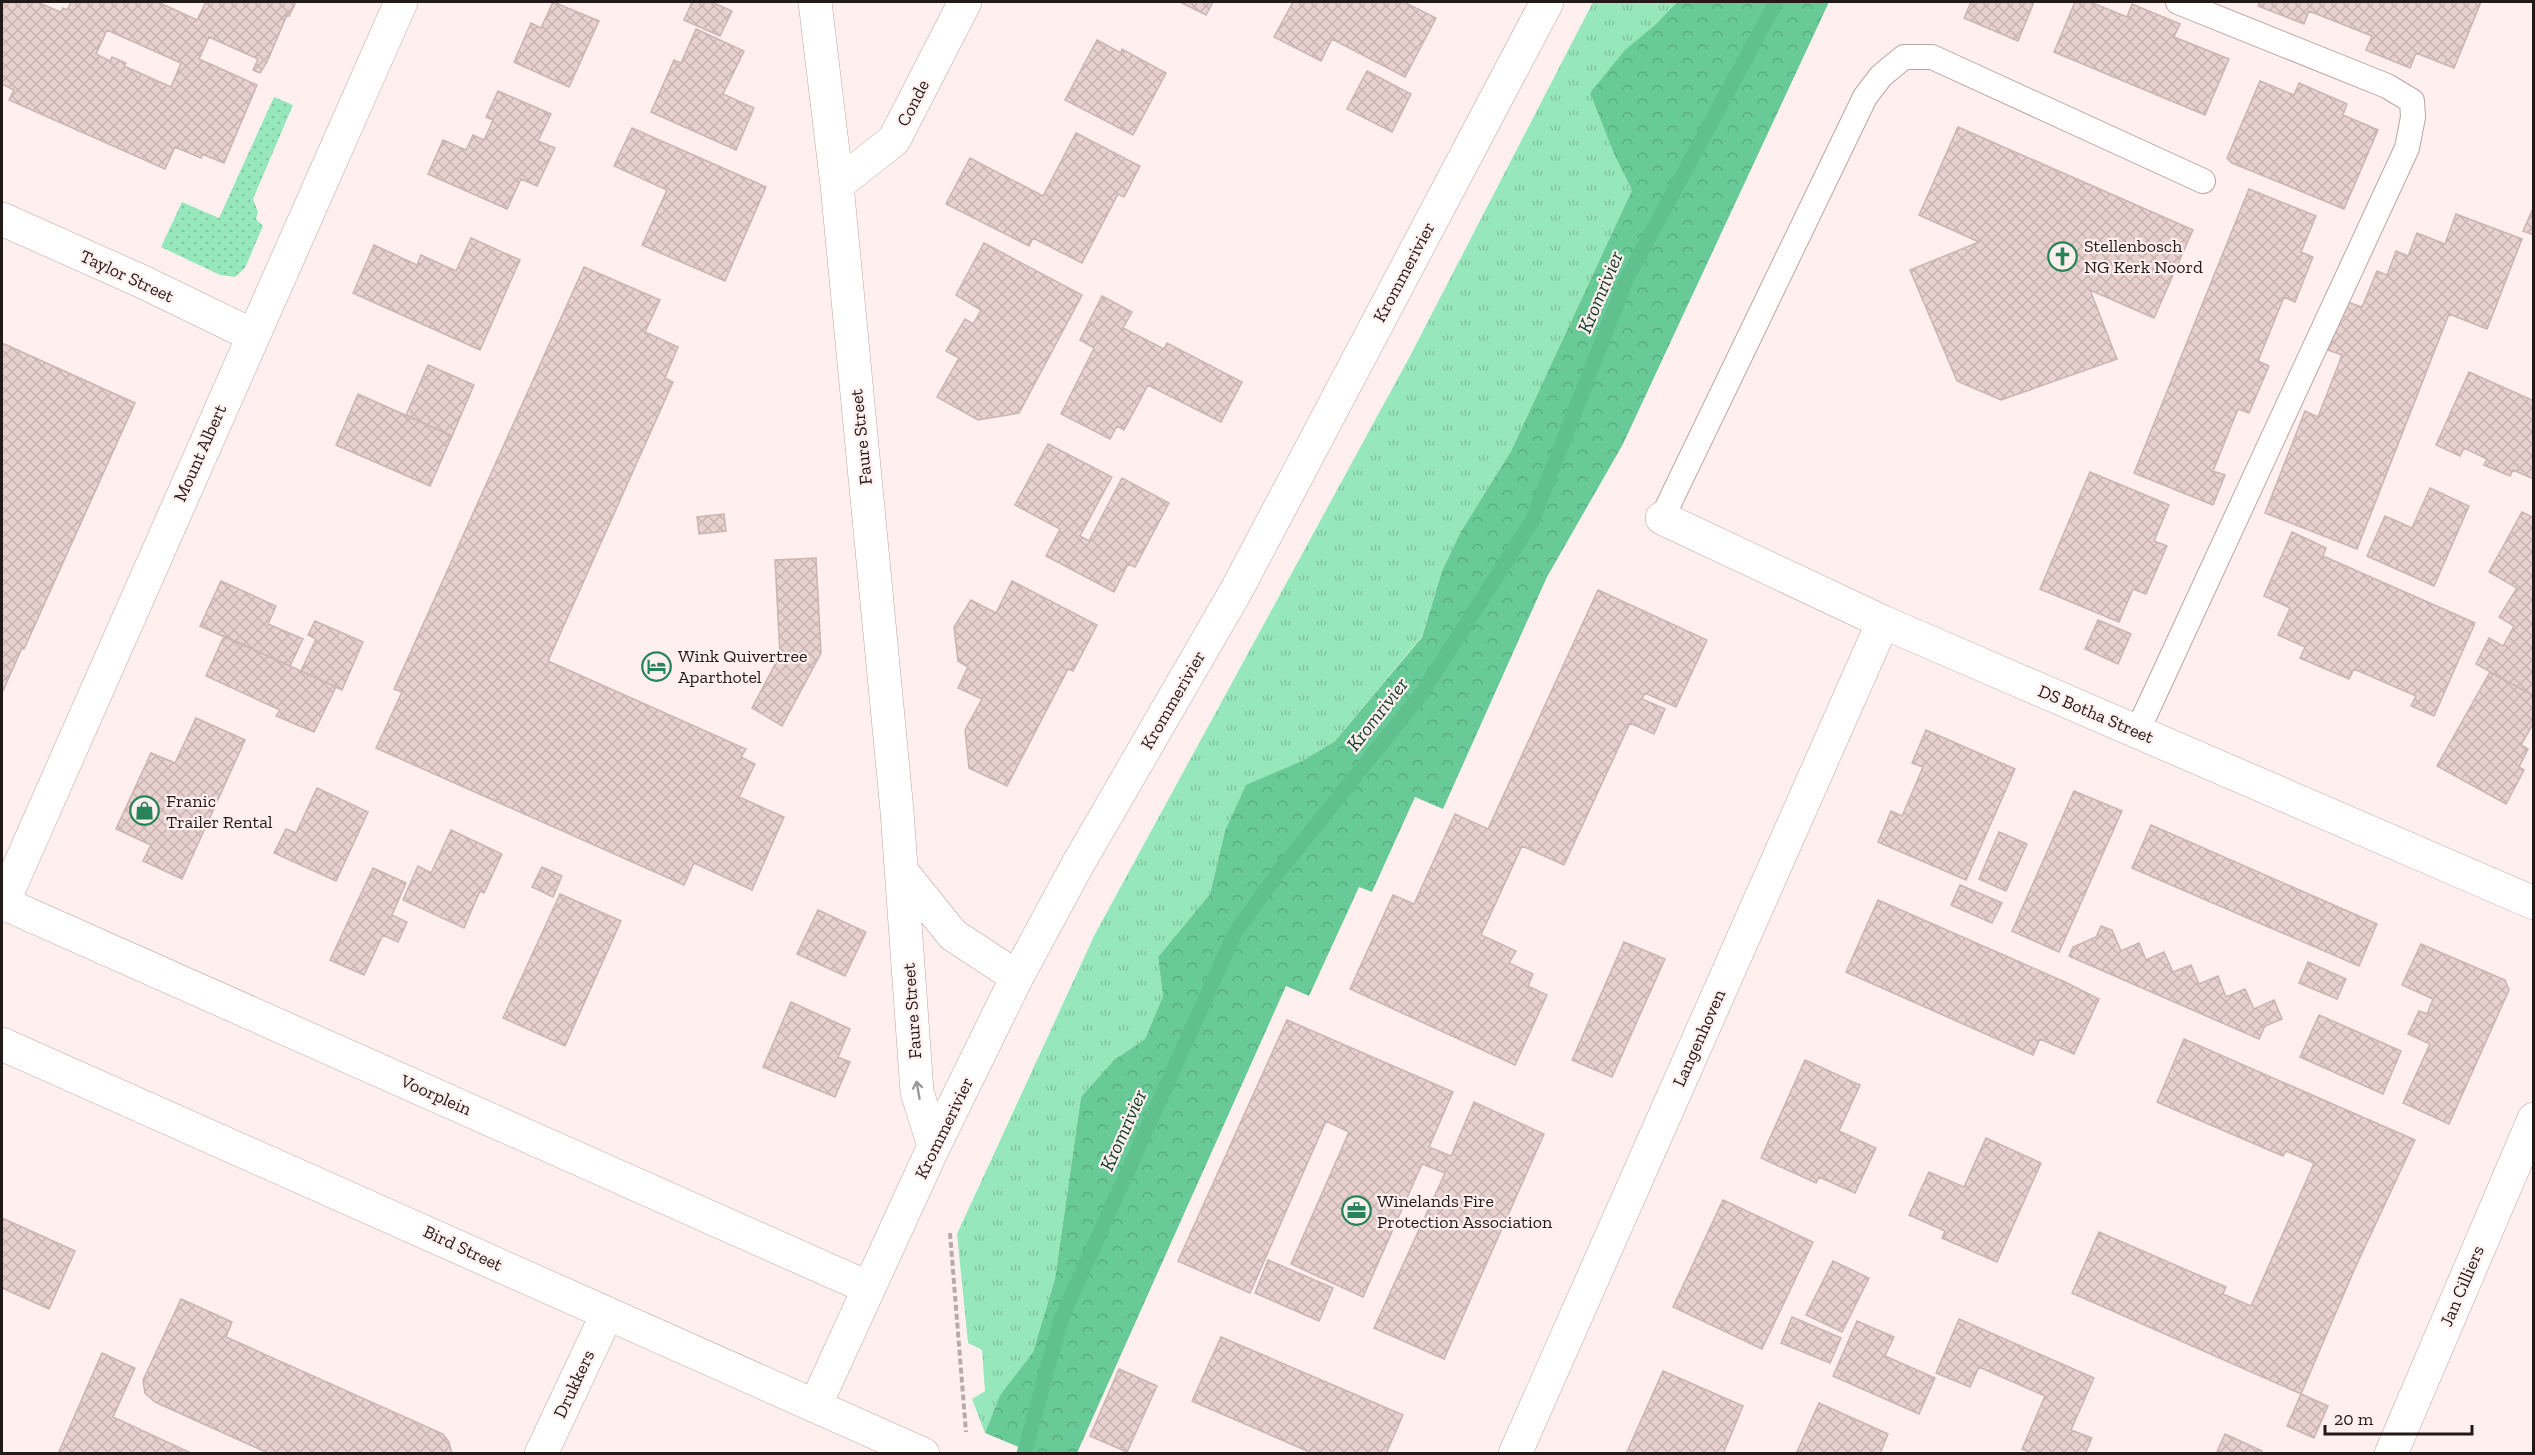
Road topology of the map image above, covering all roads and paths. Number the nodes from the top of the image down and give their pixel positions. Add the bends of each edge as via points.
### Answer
1 (401, 2) edge
2 (815, 2) edge
3 (965, 2) edge
4 (1547, 2) edge
5 (2178, 2) edge
6 (2203, 181) dead end
7 (837, 185) junction
8 (2, 219) edge
9 (252, 335) junction
10 (1662, 518) joint
11 (1883, 622) junction
12 (2137, 732) junction
13 (903, 873) junction
14 (2534, 903) edge
15 (2, 904) edge
16 (1017, 977) junction
17 (2, 1044) edge
18 (2534, 1119) edge
19 (934, 1146) junction
20 (950, 1233) dead end
21 (869, 1288) junction
22 (607, 1314) junction
23 (815, 1406) junction
24 (966, 1432) dead end
25 (914, 1452) edge
26 (541, 1454) edge
27 (1515, 1454) edge
28 (2391, 1454) edge

1 - 9 street, Mount Albert
2 - 7 street, Faure Street
3 - 7 street, Conde via 894,140
4 - 16 street, Krommerivier via 1236,591
5 - 12 lane via 2387,86 2412,101 2413,117 2406,148
6 - 10 lane via 1932,57 1904,57 1881,76 1865,97
7 - 13 street, Faure Street
8 - 9 street, Taylor Street
9 - 15 street, Mount Albert
10 - 11 street, DS Botha Street
11 - 12 street, DS Botha Street
11 - 27 street, Langenhoven
12 - 14 street, DS Botha Street
13 - 16 street via 953,935
19 -> 13 street, Faure Street via 917,1092
15 - 21 street, Voorplein
16 - 19 street, Krommerivier
17 - 22 street, Bird Street
18 - 28 street, Jan Cilliers
19 - 21 street, Krommerivier
20 - 24 path
21 - 23 street, Krommerivier
22 - 23 street, Bird Street
22 - 26 street, Drukkers
23 - 25 street, Bird Street

